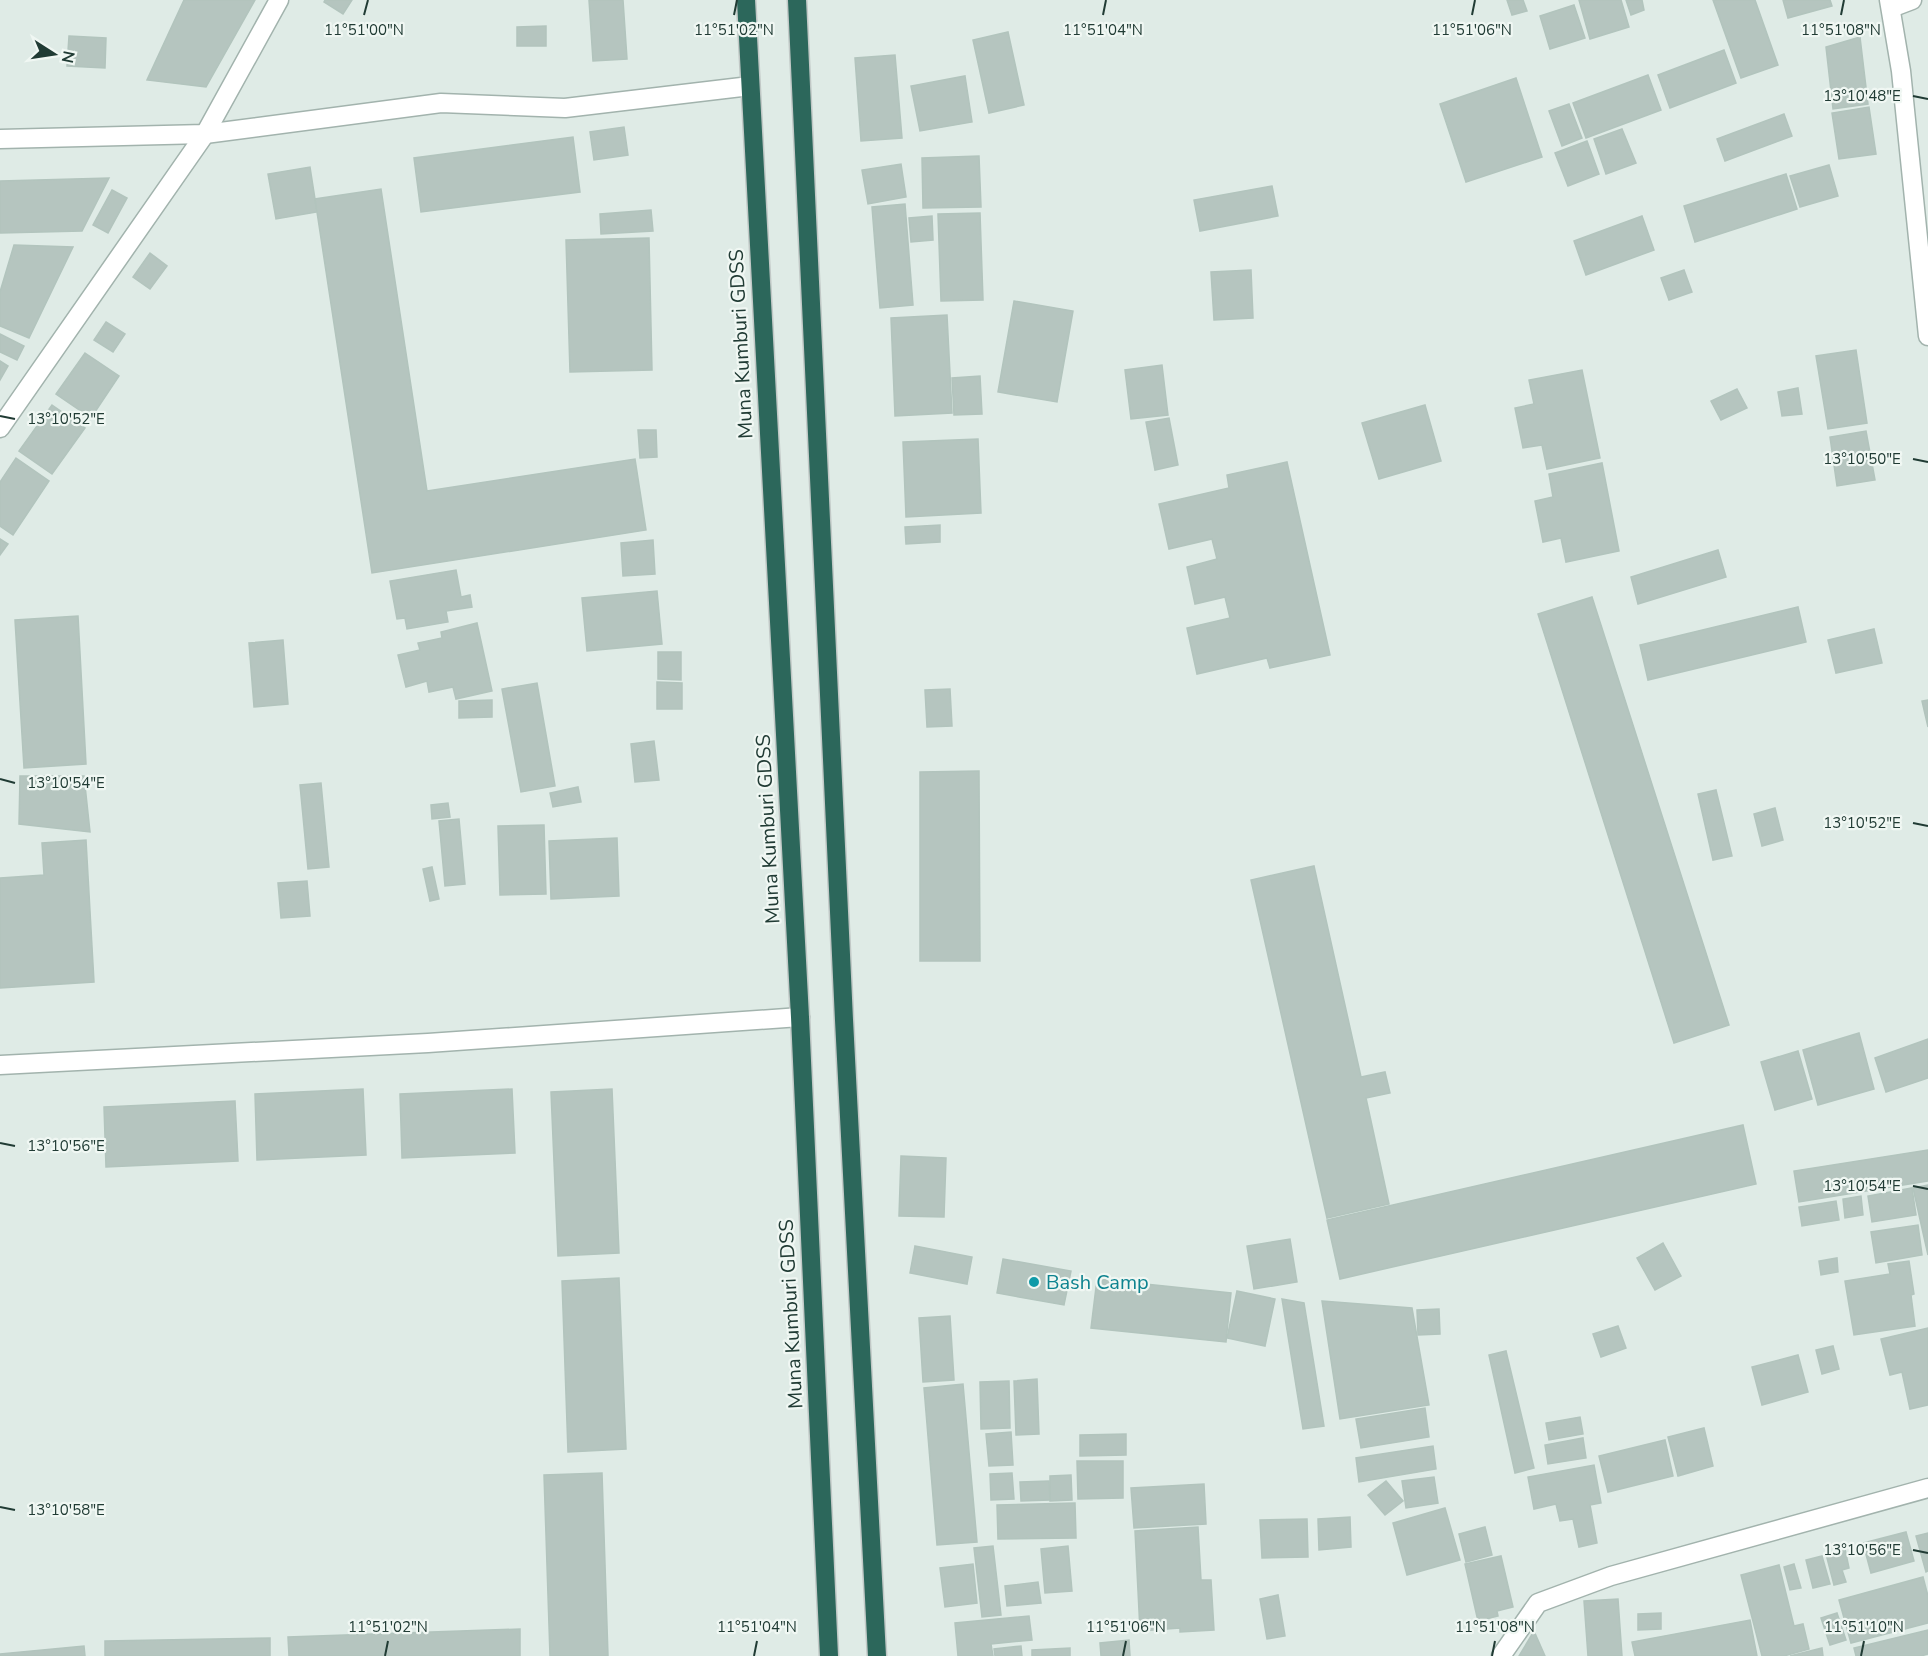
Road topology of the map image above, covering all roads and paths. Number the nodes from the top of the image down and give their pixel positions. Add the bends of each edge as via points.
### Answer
1 (279, 0) edge
2 (746, 0) edge
3 (797, 0) edge
4 (1912, 0) edge
5 (1890, 4) edge
6 (750, 86) junction
7 (205, 134) junction
8 (0, 139) edge
9 (1928, 336) edge
10 (0, 428) edge
11 (800, 1017) junction
12 (0, 1065) edge
13 (1928, 1488) edge
14 (829, 1656) edge
15 (878, 1656) edge
16 (1501, 1656) edge

1 - 7 street
2 - 6 highway, Muna Kumburi GDSS
3 - 15 highway via 843,1008
4 - 5 street
5 - 9 street
6 - 7 street via 565,108 441,102
6 - 11 highway, Muna Kumburi GDSS
7 - 8 street
7 - 10 street
11 - 12 street via 428,1043
11 - 14 highway, Muna Kumburi GDSS
13 - 16 street via 1611,1576 1538,1603

